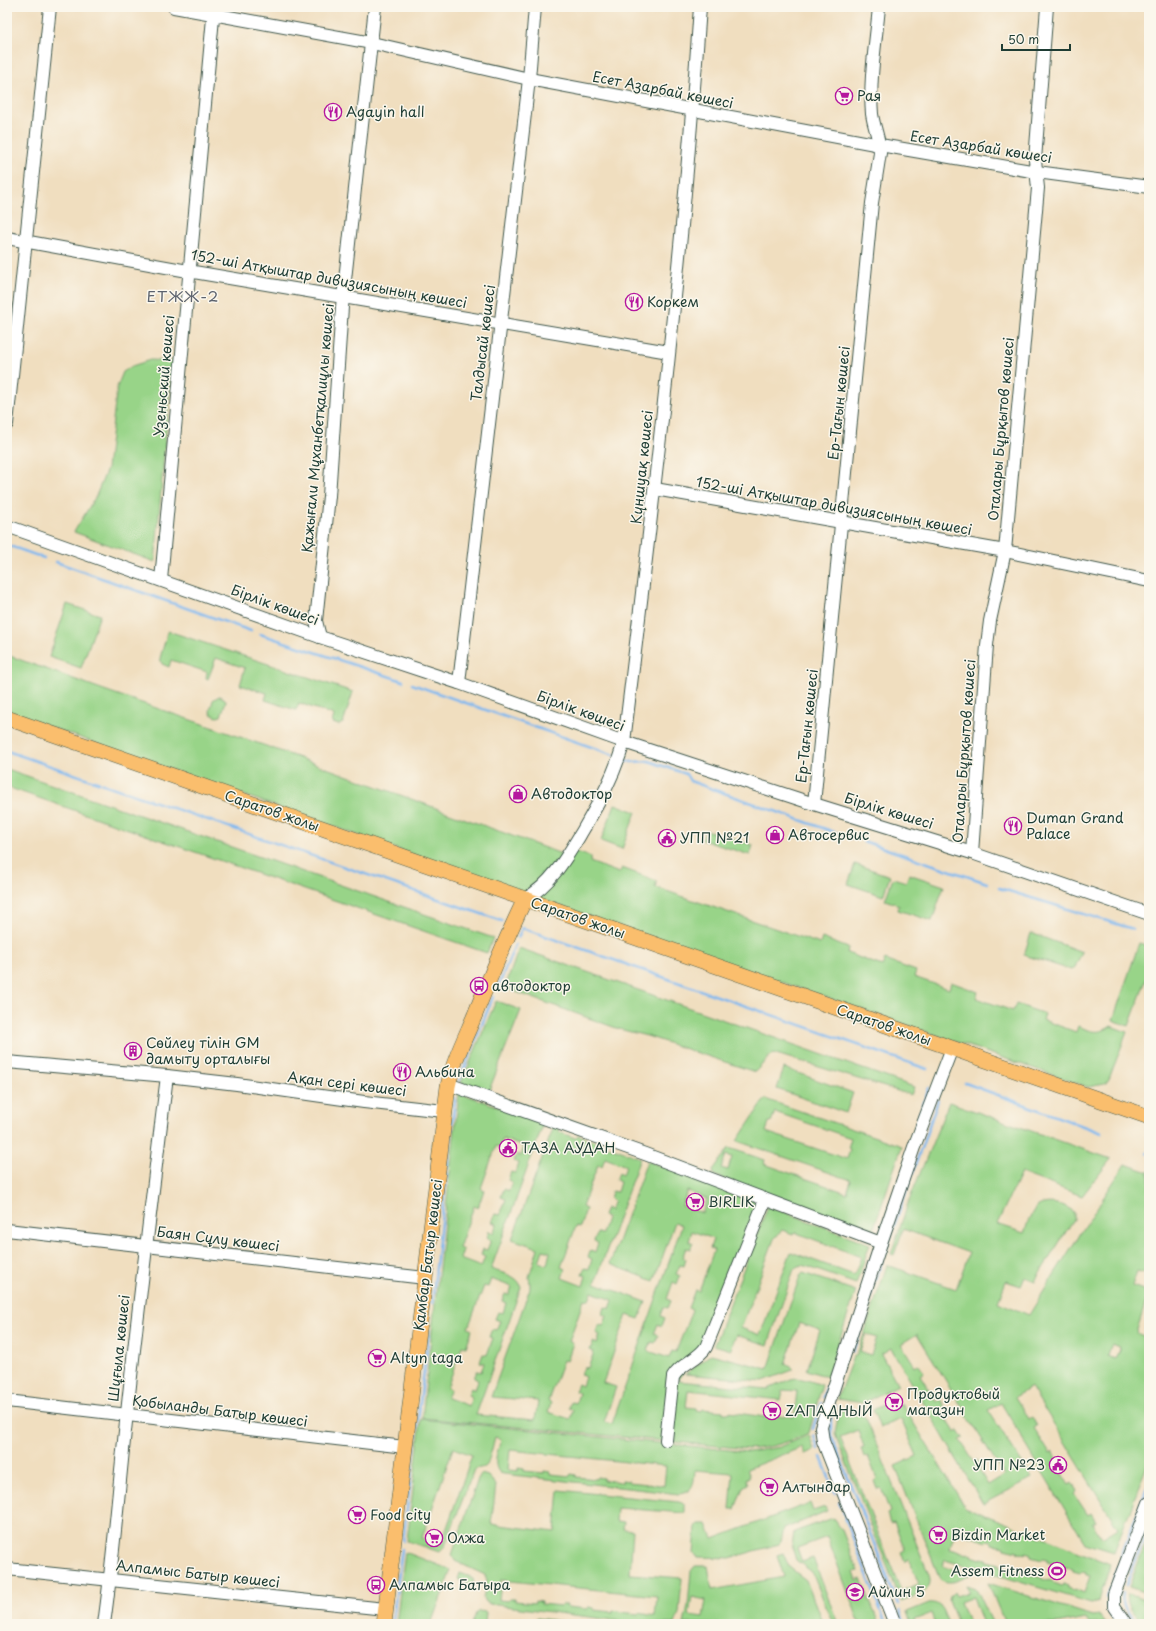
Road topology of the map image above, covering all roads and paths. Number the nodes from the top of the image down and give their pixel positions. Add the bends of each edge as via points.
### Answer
1 (50, 7) edge
2 (174, 7) edge
3 (375, 7) edge
4 (535, 7) edge
5 (700, 7) edge
6 (879, 7) edge
7 (1047, 7) edge
8 (213, 10) edge
9 (372, 43) junction
10 (529, 79) junction
11 (693, 111) junction
12 (880, 146) junction
13 (1037, 172) junction
14 (1149, 187) edge
15 (7, 238) edge
16 (25, 242) junction
17 (188, 271) junction
18 (344, 297) junction
19 (501, 324) junction
20 (669, 352) junction
21 (7, 424) edge
22 (655, 489) junction
23 (842, 523) junction
24 (7, 526) edge
25 (1004, 551) junction
26 (161, 580) junction
27 (1149, 581) edge
28 (320, 637) junction
29 (459, 683) junction
30 (7, 718) edge
31 (7, 728) edge
32 (624, 742) junction
33 (814, 804) junction
34 (972, 853) junction
35 (523, 903) junction
36 (1149, 914) edge
37 (951, 1052) junction
38 (7, 1062) edge
39 (167, 1076) junction
40 (448, 1084) junction
41 (444, 1111) junction
42 (1149, 1117) edge
43 (1149, 1126) edge
44 (765, 1200) junction
45 (7, 1230) edge
46 (881, 1243) junction
47 (146, 1246) junction
48 (425, 1278) junction
49 (7, 1401) edge
50 (127, 1415) junction
51 (666, 1440) dead end
52 (406, 1447) junction
53 (1149, 1503) edge
54 (7, 1569) edge
55 (110, 1580) junction
56 (385, 1609) junction
57 (104, 1624) edge
58 (384, 1624) edge
59 (895, 1624) edge
60 (1126, 1624) edge

1 - 16 street
2 - 8 street, Есет Азарбай көшесі
3 - 9 street, Қажығали Мұханбетқалиұлы көшесі
4 - 10 street, Талдысай көшесі
5 - 11 street, Күншуақ көшесі
6 - 12 street, Ер-Тағын көшесі via 872,81 872,114
7 - 13 street, Оталары Бұрқытов көшесі via 1035,160
8 - 9 street, Есет Азарбай көшесі
8 - 17 street, Узеньский көшесі
9 - 10 street, Есет Азарбай көшесі
9 - 18 street, Қажығали Мұханбетқалиұлы көшесі
10 - 11 street, Есет Азарбай көшесі
10 - 19 street, Талдысай көшесі
11 - 12 street, Есет Азарбай көшесі
11 - 20 street, Күншуақ көшесі
12 - 13 street, Есет Азарбай көшесі
12 - 23 street, Ер-Тағын көшесі via 879,168 872,203
13 - 14 street, Есет Азарбай көшесі
13 - 25 street, Оталары Бұрқытов көшесі via 1038,188
15 - 16 street, 152-ші Атқыштар дивизиясының көшесі
16 - 17 street, 152-ші Атқыштар дивизиясының көшесі
16 - 21 street
17 - 18 street, 152-ші Атқыштар дивизиясының көшесі
17 - 26 street, Узеньский көшесі
18 - 19 street, 152-ші Атқыштар дивизиясының көшесі
18 - 28 street, Қажығали Мұханбетқалиұлы көшесі via 329,496 316,621
19 - 20 street, 152-ші Атқыштар дивизиясының көшесі
19 - 29 street, Талдысай көшесі
20 - 22 street, Күншуақ көшесі
22 - 23 street, 152-ші Атқыштар дивизиясының көшесі
22 - 32 street, Күншуақ көшесі
23 - 25 street, 152-ші Атқыштар дивизиясының көшесі
23 - 33 street, Ер-Тағын көшесі
24 - 26 street, Бірлік көшесі
25 - 27 street, 152-ші Атқыштар дивизиясының көшесі
25 - 34 street, Оталары Бұрқытов көшесі via 989,633
26 - 28 street, Бірлік көшесі
28 - 29 street, Бірлік көшесі
29 - 32 street, Бірлік көшесі
30 - 35 main road, Саратов жолы
31 - 35 main road, Саратов жолы
32 - 33 street, Бірлік көшесі
32 - 35 street, Күншуақ көшесі via 605,792 567,856 551,877
33 - 34 street, Бірлік көшесі
34 - 36 street, Бірлік көшесі
35 - 37 main road, Саратов жолы
35 - 40 main road, Қамбар Батыр көшесі via 482,996
37 - 42 main road, Саратов жолы
37 - 43 main road, Саратов жолы
37 - 46 street via 914,1147
38 - 39 street, Ақан сері көшесі
39 - 41 street, Ақан сері көшесі
39 - 47 street, Шұғыла көшесі
40 - 41 main road, Қамбар Батыр көшесі
40 - 44 street
41 - 48 main road, Қамбар Батыр көшесі
44 - 46 street
44 - 51 street via 706,1347 673,1377
45 - 47 street, Баян Сұлу көшесі
46 - 59 street via 825,1413 821,1433
47 - 48 street, Баян Сұлу көшесі
47 - 50 street, Шұғыла көшесі
48 - 52 main road, Қамбар Батыр көшесі
49 - 50 street, Қобыланды Батыр көшесі
50 - 52 street, Қобыланды Батыр көшесі
50 - 55 street, Шұғыла көшесі
52 - 56 main road, Қамбар Батыр көшесі
53 - 60 street via 1113,1598 1116,1610
54 - 55 street, Алпамыс Батыр көшесі
55 - 56 street, Алпамыс Батыр көшесі
55 - 57 street, Шұғыла көшесі
56 - 58 main road, Қамбар Батыр көшесі

